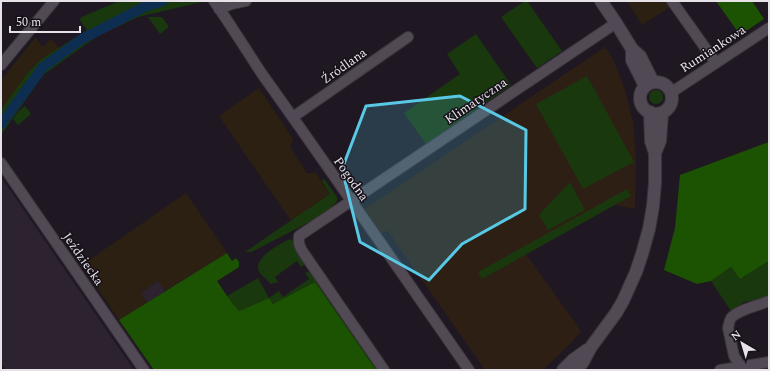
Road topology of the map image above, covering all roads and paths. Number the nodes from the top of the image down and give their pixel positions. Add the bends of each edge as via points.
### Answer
1 (54, 1) edge
2 (246, 1) edge
3 (601, 1) edge
4 (672, 1) edge
5 (217, 5) edge
6 (616, 23) junction
7 (769, 28) edge
8 (408, 37) dead end
9 (716, 63) junction
10 (1, 65) edge
11 (649, 84) junction
12 (672, 92) junction
13 (650, 112) junction
14 (662, 113) junction
15 (293, 117) junction
16 (655, 153) junction
17 (1, 163) edge
18 (351, 202) junction
19 (769, 301) edge
20 (591, 347) junction
21 (769, 362) edge
22 (741, 368) edge
23 (144, 370) edge
24 (384, 370) edge
25 (469, 370) edge
26 (562, 370) edge
27 (576, 370) edge
28 (720, 370) edge

1 - 10 street
2 - 5 street
3 - 6 street
4 - 9 street
5 - 15 street, Pogodna
6 - 11 street via 632,49 632,60
6 - 18 street, Klimatyczna
7 - 9 street, Rumiankowa
8 - 15 street, Źródlana
9 - 12 street, Rumiankowa
11 - 12 street via 664,83
11 - 13 street via 642,90 640,101 645,110
12 - 14 street via 672,102
13 - 14 street
13 - 16 street via 651,141
14 - 16 street via 660,141
15 - 18 street, Pogodna
16 - 20 street via 653,206 642,254 623,301
17 - 23 street, Jeździecka
18 - 24 street, Klimatyczna via 299,236 299,242 305,255
18 - 25 street, Pogodna
19 - 22 street via 731,318 728,328 734,356
20 - 26 street
20 - 27 street
21 - 22 street
22 - 28 street

